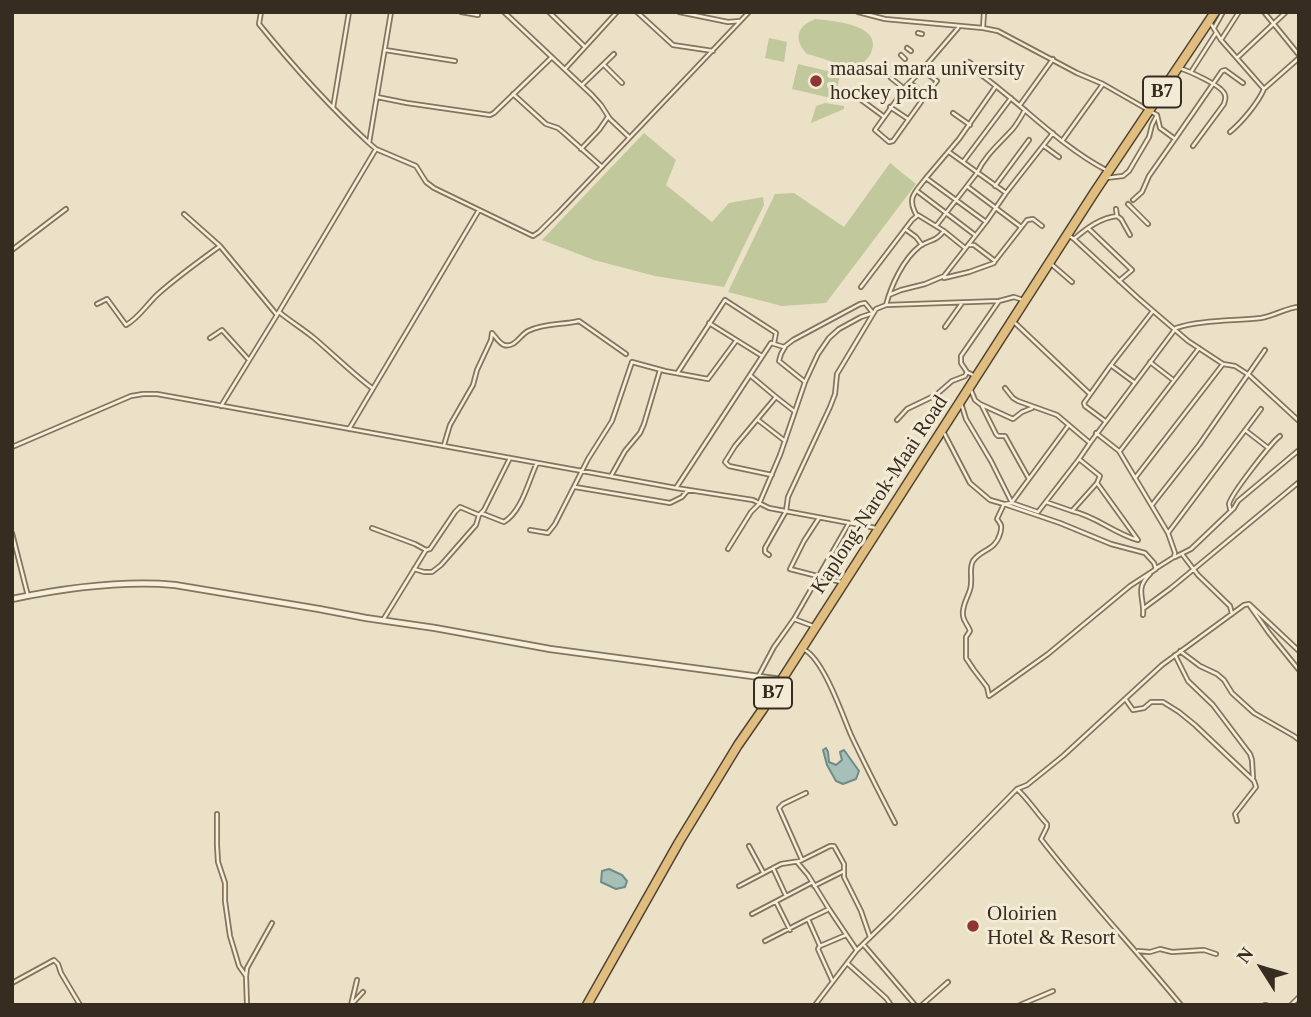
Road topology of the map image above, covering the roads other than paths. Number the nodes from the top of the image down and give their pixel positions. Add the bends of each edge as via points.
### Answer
1 (261, 12) edge
2 (349, 12) edge
3 (391, 12) edge
4 (461, 12) edge
5 (504, 12) edge
6 (617, 12) edge
7 (636, 12) edge
8 (679, 12) edge
9 (749, 12) edge
10 (858, 12) edge
11 (881, 12) edge
12 (984, 12) edge
13 (1215, 12) edge
14 (1223, 12) edge
15 (1231, 12) edge
16 (1239, 12) edge
17 (1264, 12) edge
18 (1286, 12) edge
19 (549, 13) edge
20 (478, 15) dead end
21 (1236, 17) junction
22 (881, 18) junction
23 (740, 21) junction
24 (1275, 24) junction
25 (1212, 25) junction
26 (960, 26) junction
27 (983, 28) junction
28 (1216, 33) junction
29 (1221, 40) junction
30 (585, 47) junction
31 (385, 50) junction
32 (713, 51) junction
33 (614, 54) dead end
34 (901, 55) dead end
35 (1299, 56) edge
36 (552, 57) junction
37 (905, 58) dead end
38 (1237, 58) junction
39 (1053, 59) junction
40 (455, 61) dead end
41 (969, 62) dead end
42 (604, 65) junction
43 (1178, 67) junction
44 (565, 69) junction
45 (922, 70) junction
46 (1191, 72) junction
47 (891, 78) dead end
48 (622, 83) dead end
49 (910, 83) junction
50 (1243, 83) dead end
51 (1103, 84) junction
52 (1213, 84) junction
53 (582, 85) junction
54 (996, 86) junction
55 (903, 89) junction
56 (1264, 89) junction
57 (513, 94) junction
58 (926, 95) junction
59 (376, 97) junction
60 (1011, 98) junction
61 (860, 99) dead end
62 (1020, 105) junction
63 (890, 107) junction
64 (332, 108) junction
65 (1026, 110) junction
66 (953, 113) dead end
67 (1153, 113) junction
68 (883, 116) junction
69 (608, 117) junction
70 (909, 119) junction
71 (970, 125) junction
72 (1230, 132) dead end
73 (1053, 133) junction
74 (629, 137) junction
75 (1175, 139) junction
76 (1029, 140) dead end
77 (1062, 142) junction
78 (369, 143) junction
79 (1044, 146) junction
80 (1194, 146) dead end
81 (376, 149) junction
82 (581, 149) junction
83 (949, 152) junction
84 (1059, 157) dead end
85 (963, 162) junction
86 (602, 167) junction
87 (977, 173) junction
88 (1106, 175) junction
89 (926, 178) junction
90 (995, 186) junction
91 (967, 187) junction
92 (917, 191) junction
93 (1006, 193) junction
94 (957, 199) junction
95 (1133, 200) dead end
96 (1128, 204) dead end
97 (996, 208) junction
98 (66, 209) dead end
99 (1116, 209) dead end
100 (479, 210) junction
101 (947, 213) junction
102 (184, 214) dead end
103 (917, 216) junction
104 (1117, 216) junction
105 (986, 222) junction
106 (1148, 224) dead end
107 (936, 226) junction
108 (1042, 226) dead end
109 (1021, 227) junction
110 (1088, 228) junction
111 (905, 229) junction
112 (944, 231) junction
113 (975, 235) junction
114 (1130, 235) dead end
115 (1071, 237) junction
116 (922, 245) junction
117 (220, 246) junction
118 (967, 246) junction
119 (12, 250) edge
120 (995, 261) junction
121 (1050, 263) junction
122 (941, 279) junction
123 (1119, 281) junction
124 (1072, 282) dead end
125 (861, 287) dead end
126 (888, 295) junction
127 (1024, 301) junction
128 (999, 302) junction
129 (962, 303) junction
130 (97, 304) dead end
131 (886, 305) junction
132 (1299, 307) edge
133 (1153, 311) junction
134 (278, 313) junction
135 (873, 313) junction
136 (1012, 319) junction
137 (709, 323) junction
138 (945, 327) dead end
139 (1174, 330) junction
140 (210, 338) dead end
141 (736, 341) junction
142 (774, 343) junction
143 (786, 346) junction
144 (1199, 348) junction
145 (1265, 350) dead end
146 (626, 354) dead end
147 (762, 356) junction
148 (249, 360) junction
149 (1150, 362) junction
150 (1111, 365) junction
151 (1223, 365) junction
152 (660, 370) junction
153 (678, 373) junction
154 (972, 374) junction
155 (1250, 374) junction
156 (751, 376) junction
157 (1173, 380) junction
158 (805, 382) junction
159 (1135, 383) junction
160 (969, 387) junction
161 (372, 388) junction
162 (1005, 388) dead end
163 (1090, 394) junction
164 (776, 397) junction
165 (961, 402) junction
166 (221, 406) junction
167 (982, 406) junction
168 (1032, 408) junction
169 (1261, 409) dead end
170 (794, 411) junction
171 (758, 420) junction
172 (897, 420) dead end
173 (1105, 421) junction
174 (1299, 421) edge
175 (1068, 426) junction
176 (349, 429) junction
177 (942, 430) junction
178 (1245, 430) junction
179 (1096, 433) junction
180 (1280, 436) dead end
181 (785, 441) junction
182 (1090, 443) junction
183 (444, 446) junction
184 (12, 447) edge
185 (1268, 448) junction
186 (1299, 450) edge
187 (1119, 451) junction
188 (510, 458) junction
189 (1079, 459) junction
190 (537, 463) junction
191 (581, 471) junction
192 (772, 475) junction
193 (611, 476) junction
194 (1135, 478) junction
195 (1029, 480) junction
196 (1299, 482) edge
197 (1097, 483) junction
198 (574, 487) junction
199 (676, 488) junction
200 (688, 490) junction
201 (1046, 502) junction
202 (1012, 503) junction
203 (759, 504) junction
204 (1004, 504) junction
205 (1152, 505) junction
206 (1072, 511) junction
207 (1230, 511) junction
208 (786, 512) junction
209 (480, 514) junction
210 (819, 519) junction
211 (849, 523) junction
212 (372, 528) dead end
213 (879, 529) junction
214 (530, 530) dead end
215 (12, 533) edge
216 (1168, 533) junction
217 (1138, 540) junction
218 (728, 549) dead end
219 (426, 551) junction
220 (1140, 552) junction
221 (1182, 554) junction
222 (769, 555) dead end
223 (1174, 557) junction
224 (414, 569) junction
225 (1156, 569) junction
226 (1193, 569) junction
227 (820, 576) junction
228 (844, 583) junction
229 (28, 596) junction
230 (12, 599) edge
231 (1250, 604) junction
232 (1144, 608) junction
233 (1232, 614) junction
234 (1143, 615) dead end
235 (794, 619) junction
236 (383, 620) junction
237 (816, 627) junction
238 (802, 648) junction
239 (1180, 651) junction
240 (1299, 651) edge
241 (1175, 655) junction
242 (1299, 670) edge
243 (758, 677) junction
244 (782, 680) junction
245 (1125, 698) junction
246 (1299, 740) edge
247 (1254, 781) junction
248 (1017, 789) junction
249 (806, 793) dead end
250 (217, 814) dead end
251 (1237, 821) dead end
252 (895, 823) dead end
253 (749, 846) dead end
254 (800, 861) junction
255 (773, 868) junction
256 (844, 871) junction
257 (763, 872) junction
258 (813, 884) junction
259 (739, 886) dead end
260 (786, 895) junction
261 (776, 902) junction
262 (829, 909) junction
263 (752, 914) dead end
264 (808, 919) junction
265 (272, 923) dead end
266 (790, 929) junction
267 (847, 935) junction
268 (870, 937) junction
269 (765, 941) dead end
270 (863, 944) junction
271 (820, 946) junction
272 (857, 950) junction
273 (1135, 950) junction
274 (1216, 954) dead end
275 (847, 963) junction
276 (246, 976) junction
277 (357, 980) dead end
278 (832, 980) junction
279 (948, 982) dead end
280 (12, 984) edge
281 (1053, 991) dead end
282 (363, 992) dead end
283 (1299, 997) edge
284 (80, 1005) edge
285 (247, 1005) edge
286 (351, 1005) edge
287 (587, 1005) edge
288 (815, 1005) edge
289 (891, 1005) edge
290 (915, 1005) edge
291 (922, 1005) edge
292 (1020, 1005) edge
293 (1181, 1005) edge
294 (1291, 1005) edge

1 - 64 street via 259,24
2 - 64 street
3 - 31 street
4 - 20 street
5 - 36 street
6 - 30 street
7 - 32 street via 673,45
8 - 23 street
9 - 23 street
10 - 22 street
11 - 22 street
12 - 27 street
13 - 25 highway, Kaplong-Narok-Maai Road / B7
14 - 25 street
15 - 21 street
16 - 21 street
17 - 24 street
18 - 24 street
19 - 30 street
21 - 29 street
22 - 26 street
23 - 32 street
24 - 35 street
24 - 38 street
25 - 28 street
25 - 43 highway, Kaplong-Narok-Maai Road / B7
26 - 27 street
26 - 45 street
27 - 39 street
28 - 29 street
28 - 46 street
29 - 38 street
30 - 44 street
31 - 40 street
31 - 59 street
32 - 74 street
33 - 42 street
34 - 37 street
35 - 56 street
36 - 44 street
36 - 57 street
38 - 56 street
39 - 51 street
39 - 62 street
41 - 54 street
42 - 48 street
42 - 53 street
43 - 46 street
43 - 67 highway, Kaplong-Narok-Maai Road / B7
44 - 53 street
45 - 49 street
45 - 58 street via 936,80
46 - 52 street
47 - 55 street
49 - 55 street
49 - 58 street
50 - 52 street via 1225,70
51 - 67 street
51 - 77 street
52 - 75 street
52 - 80 street via 1224,92 1224,104
53 - 69 street
54 - 60 street
54 - 71 street
55 - 63 street
56 - 72 street
57 - 59 street via 490,114
57 - 82 street
58 - 70 street
59 - 78 street
60 - 62 street
60 - 85 street
61 - 68 street
62 - 65 street
63 - 68 street
63 - 70 street
64 - 78 street
65 - 73 street
65 - 87 street
66 - 71 street
67 - 75 street via 1160,128
67 - 88 highway, Kaplong-Narok-Maai Road / B7
67 - 88 street via 1149,137 1129,171 1123,176
68 - 70 street via 875,131 890,143
69 - 74 street
69 - 82 street
71 - 83 street
73 - 77 street
73 - 79 street
74 - 86 street
75 - 95 street
76 - 90 street
77 - 88 street
78 - 81 street
79 - 84 street
79 - 93 street
81 - 100 street via 416,166 434,188
81 - 134 street
82 - 86 street
83 - 85 street
83 - 89 street
85 - 87 street
86 - 100 street via 533,236
87 - 90 street
87 - 91 street
88 - 115 highway, Kaplong-Narok-Maai Road / B7
89 - 92 street
89 - 94 street
90 - 93 street
91 - 94 street
91 - 97 street
92 - 101 street
92 - 103 street via 911,202
93 - 97 street
94 - 101 street
94 - 105 street
96 - 106 street
97 - 105 street
97 - 109 street
98 - 119 street
99 - 104 street
100 - 161 street
101 - 107 street
101 - 113 street
102 - 117 street
103 - 107 street
103 - 111 street
104 - 110 street
104 - 114 street
105 - 113 street
107 - 112 street
108 - 109 street via 1030,219
109 - 120 street
110 - 115 street
110 - 123 street via 1132,270
111 - 116 street
111 - 125 street
112 - 116 street
112 - 118 street
113 - 118 street
115 - 121 highway, Kaplong-Narok-Maai Road / B7
115 - 123 street
116 - 126 street via 902,268
117 - 130 street via 175,279 126,325 107,299
117 - 134 street
118 - 120 street via 975,245
118 - 122 street
120 - 122 street
121 - 124 street
121 - 127 highway, Kaplong-Narok-Maai Road / B7
122 - 126 street
123 - 133 street
126 - 131 street
127 - 128 street via 1014,297
127 - 136 highway, Kaplong-Narok-Maai Road / B7
128 - 129 street
128 - 154 street via 961,356 961,363
129 - 131 street
129 - 138 street
131 - 135 street
132 - 139 street
133 - 139 street
133 - 150 street
134 - 148 street
134 - 161 street
135 - 143 street via 860,304
135 - 158 street via 829,338
135 - 208 street via 837,374 835,394 788,497
136 - 154 highway, Kaplong-Narok-Maai Road / B7
136 - 163 street
137 - 141 street
137 - 142 street via 724,300 776,333
137 - 153 street
139 - 144 street
139 - 149 street
140 - 148 street via 222,330
141 - 147 street
141 - 153 street via 708,379
142 - 143 street
142 - 147 street
143 - 158 street via 779,361
144 - 151 street
144 - 157 street
145 - 155 street
146 - 183 street via 579,321 526,331 507,345 492,332
147 - 156 street
148 - 166 street
149 - 157 street
149 - 159 street
150 - 159 street
150 - 163 street
151 - 155 street
151 - 194 street
152 - 153 street
152 - 191 street via 632,362 612,421
152 - 193 street via 640,433
154 - 160 highway, Kaplong-Narok-Maai Road / B7
154 - 172 street via 907,408
155 - 174 street
155 - 205 street
156 - 164 street
156 - 199 street
157 - 187 street
158 - 170 street
159 - 173 street
160 - 165 highway, Kaplong-Narok-Maai Road / B7
160 - 167 street
161 - 176 street
162 - 168 street
163 - 173 street via 1084,405
164 - 170 street
164 - 171 street
165 - 177 highway, Kaplong-Narok-Maai Road / B7
165 - 202 street
166 - 176 street
166 - 184 street via 143,394
167 - 168 street via 1013,418
167 - 195 street via 996,434 1010,442
168 - 175 street via 1057,415
169 - 178 street
170 - 181 street
171 - 181 street
171 - 192 street via 725,462
173 - 179 street
175 - 182 street
175 - 195 street
176 - 183 street
177 - 204 street via 970,483 990,500
177 - 213 highway, Kaplong-Narok-Maai Road / B7
178 - 185 street
178 - 216 street
179 - 182 street
179 - 187 street
180 - 185 street
181 - 192 street
182 - 189 street
183 - 188 street
185 - 207 street via 1229,504
186 - 207 street
187 - 194 street
188 - 190 street
188 - 209 street
189 - 197 street via 1099,474
189 - 201 street
190 - 191 street
190 - 209 street via 507,522
191 - 193 street
191 - 198 street
192 - 203 street
193 - 199 street
194 - 205 street
195 - 202 street
196 - 226 street
197 - 206 street
197 - 217 street
198 - 200 street via 670,503
198 - 214 street via 548,534
199 - 200 street
200 - 203 street
201 - 202 street via 1038,512
201 - 206 street
202 - 204 street
203 - 208 street
203 - 218 street
204 - 220 street
204 - 225 street via 997,519 1002,524 997,544 974,560 972,586 963,611 970,631 966,658 989,696
205 - 216 street
206 - 217 street
207 - 221 street
208 - 210 street
208 - 222 street via 765,548
209 - 219 street via 460,507
209 - 224 street via 476,525 441,565 432,572
210 - 211 street
210 - 227 street via 790,569
211 - 213 street
211 - 227 street
212 - 219 street
213 - 228 highway, Kaplong-Narok-Maai Road / B7
215 - 229 street
216 - 223 street
217 - 220 street
219 - 224 street
220 - 225 street
221 - 223 street
221 - 226 street
223 - 225 street
224 - 236 street
225 - 232 street via 1140,590
226 - 232 street
226 - 233 street via 1230,606
227 - 228 street
227 - 235 street
228 - 237 highway, Kaplong-Narok-Maai Road / B7
229 - 230 street
229 - 236 street via 152,583
231 - 233 street
231 - 240 street
231 - 242 street
232 - 234 street
233 - 239 street
235 - 237 street
235 - 243 street
236 - 243 street via 550,649
237 - 238 highway, Kaplong-Narok-Maai Road / B7
238 - 244 highway, Kaplong-Narok-Maai Road / B7
238 - 252 street via 811,653 829,685
239 - 241 street
239 - 246 street via 1217,674 1254,713
241 - 245 street
241 - 247 street via 1188,681 1213,705 1250,754
243 - 244 street
244 - 287 highway, Kaplong-Narok-Maai Road / B7 via 679,842
245 - 247 street via 1133,710 1151,702 1168,704
245 - 248 street via 1063,756
247 - 251 street via 1256,787 1236,811
248 - 268 street
248 - 273 street via 1047,824 1041,839
249 - 254 street via 779,808
250 - 276 street via 218,862 225,883 230,936
253 - 257 street
254 - 255 street
254 - 256 street via 833,845
254 - 258 street
255 - 257 street
255 - 260 street
256 - 258 street
256 - 268 street
257 - 259 street
258 - 260 street
258 - 262 street
260 - 261 street
261 - 263 street
261 - 266 street
262 - 264 street
262 - 267 street
264 - 266 street
264 - 271 street
265 - 276 street
266 - 269 street
267 - 271 street
267 - 272 street
268 - 270 street
270 - 272 street
270 - 290 street
271 - 278 street
272 - 275 street
273 - 274 street
273 - 293 street
275 - 278 street
275 - 289 street
276 - 285 street
277 - 286 street
278 - 288 street
279 - 291 street
280 - 284 street via 54,960
281 - 292 street
282 - 286 street
283 - 294 street

